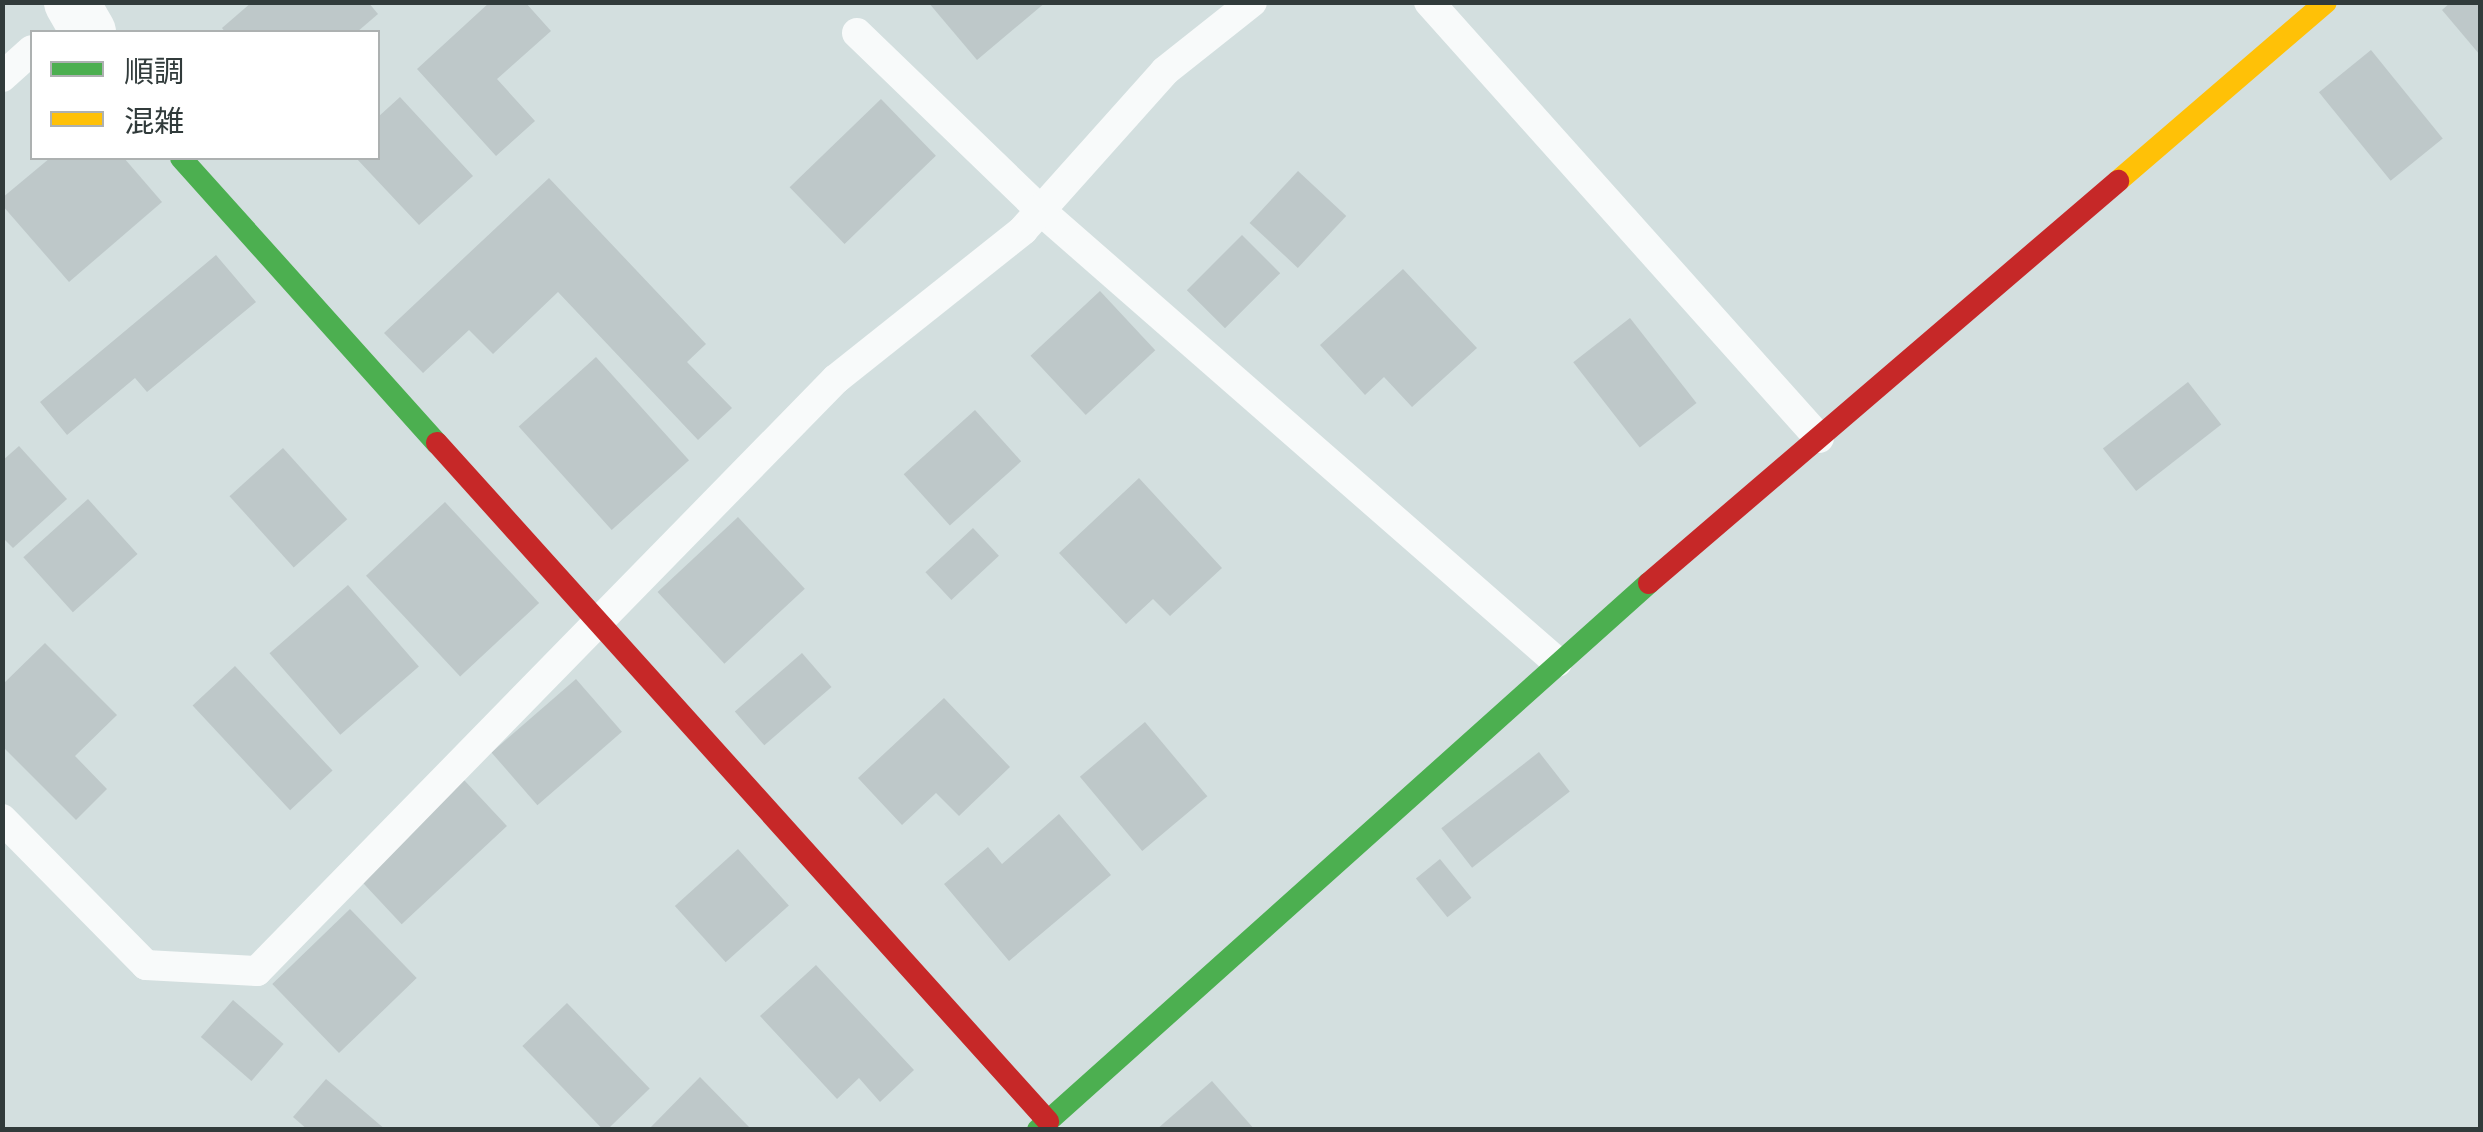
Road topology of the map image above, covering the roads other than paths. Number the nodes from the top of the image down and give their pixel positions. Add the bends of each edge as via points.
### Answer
1 (1252, 2) edge
2 (1428, 2) edge
3 (2326, 2) edge
4 (856, 32) dead end
5 (30, 52) edge
6 (2, 77) edge
7 (183, 160) edge
8 (1040, 210) junction
9 (1819, 438) junction
10 (598, 620) junction
11 (1557, 662) junction
12 (2, 819) edge
13 (1043, 1125) edge

1 - 8 lane via 1165,71
2 - 9 lane
3 - 9 street
4 - 8 lane
5 - 6 lane
7 - 10 street
8 - 10 lane via 836,379
8 - 11 lane
9 - 11 street
10 - 12 lane via 257,971 146,965
10 - 13 street
11 - 13 street

